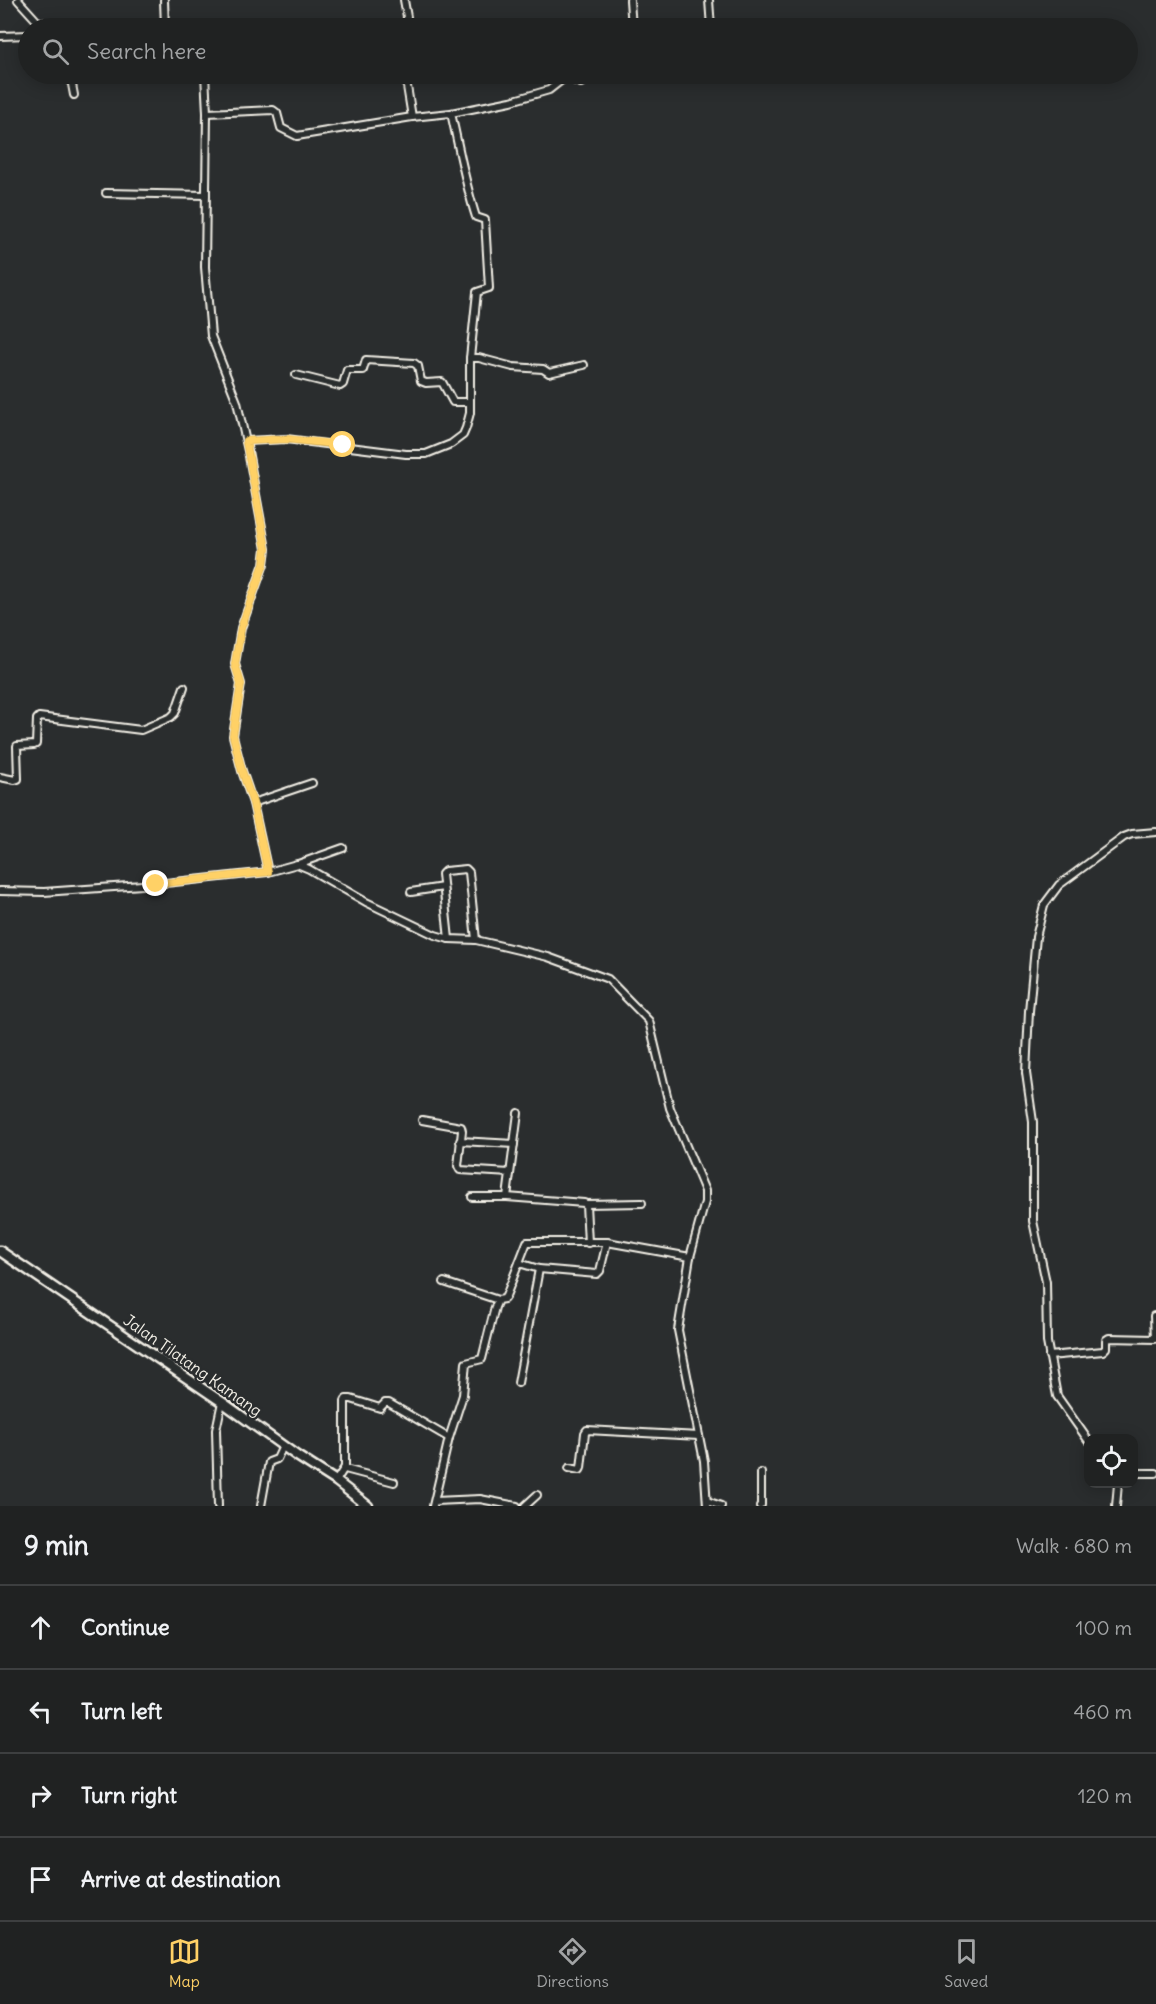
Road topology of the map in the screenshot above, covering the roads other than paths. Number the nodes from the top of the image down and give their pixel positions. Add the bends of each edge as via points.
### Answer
1 (18, 0) edge
2 (164, 0) edge
3 (404, 0) edge
4 (630, 0) edge
5 (709, 0) edge
6 (35, 18) edge
7 (165, 18) edge
8 (407, 18) edge
9 (631, 18) edge
10 (710, 18) edge
11 (0, 36) edge
12 (18, 37) edge
13 (72, 84) edge
14 (206, 84) edge
15 (407, 84) edge
16 (557, 84) edge
17 (74, 95) dead end
18 (207, 113) junction
19 (451, 113) junction
20 (412, 117) junction
21 (106, 193) dead end
22 (206, 195) junction
23 (470, 358) junction
24 (584, 365) dead end
25 (296, 375) dead end
26 (469, 402) junction
27 (246, 441) junction
28 (184, 687) dead end
29 (0, 777) edge
30 (312, 783) dead end
31 (253, 803) junction
32 (1156, 832) edge
33 (343, 848) dead end
34 (297, 864) junction
35 (268, 872) junction
36 (443, 887) junction
37 (0, 891) edge
38 (411, 892) dead end
39 (448, 939) junction
40 (476, 940) junction
41 (518, 1113) dead end
42 (422, 1120) dead end
43 (460, 1141) junction
44 (514, 1144) junction
45 (510, 1173) junction
46 (472, 1197) dead end
47 (507, 1197) junction
48 (642, 1203) dead end
49 (586, 1204) junction
50 (607, 1242) junction
51 (588, 1243) junction
52 (0, 1251) edge
53 (690, 1257) junction
54 (519, 1263) junction
55 (539, 1269) junction
56 (444, 1282) dead end
57 (498, 1300) junction
58 (1154, 1316) dead end
59 (1049, 1356) junction
60 (518, 1383) dead end
61 (222, 1402) junction
62 (1084, 1434) edge
63 (699, 1436) junction
64 (449, 1438) junction
65 (283, 1446) junction
66 (569, 1468) dead end
67 (345, 1469) junction
68 (761, 1473) dead end
69 (1138, 1473) edge
70 (1156, 1473) edge
71 (336, 1482) junction
72 (394, 1482) dead end
73 (1118, 1488) edge
74 (537, 1495) dead end
75 (434, 1503) edge
76 (707, 1504) edge
77 (218, 1506) edge
78 (261, 1506) edge
79 (368, 1506) edge
80 (517, 1506) edge
81 (525, 1506) edge
82 (721, 1506) edge
83 (760, 1506) edge
84 (1116, 1506) edge

1 - 6 street
2 - 7 street
3 - 8 street
4 - 9 street
5 - 10 street
11 - 12 street
13 - 17 street
14 - 18 street
15 - 20 street
16 - 19 street via 511,101
18 - 20 street via 273,110 281,128 297,136
18 - 22 street
19 - 20 street
19 - 23 street via 476,217 485,220 489,288 477,292
21 - 22 street
22 - 27 street via 205,267 211,336 230,383
23 - 24 street via 549,373
23 - 26 street
25 - 26 street via 340,386 347,370 363,370 365,360 416,364 421,381 442,382 453,402
26 - 27 street via 463,435 426,454 286,439
27 - 31 street via 266,549 241,628 235,664 241,684 233,735
28 - 29 street via 171,717 141,730 39,717 36,744 17,746 18,779
30 - 31 street
31 - 35 street
32 - 59 street via 1124,837 1059,885 1044,905 1036,937 1026,1073 1033,1116 1033,1221 1046,1282
33 - 34 street
34 - 35 street
34 - 39 street via 366,902
35 - 37 street via 44,892
36 - 38 street
36 - 39 street
36 - 40 street via 441,874 445,871 469,872
39 - 40 street
40 - 53 street via 548,957 608,979 649,1021 670,1108 705,1191
41 - 44 street
42 - 43 street via 459,1126
43 - 44 street
43 - 45 street via 460,1170
44 - 45 street
45 - 47 street
46 - 47 street
47 - 49 street
48 - 49 street
49 - 51 street
50 - 51 street
50 - 53 street
50 - 55 street via 597,1274
51 - 54 street via 529,1240
52 - 61 street, Jalan Tilatang Kamang
53 - 63 street via 678,1330
54 - 55 street
54 - 57 street via 504,1299
55 - 60 street
56 - 57 street
57 - 64 street via 482,1359 466,1363 463,1395
58 - 59 street via 1155,1339 1109,1338 1105,1350
59 - 62 street via 1057,1396
61 - 65 street, Jalan Tilatang Kamang
61 - 77 street via 216,1430
63 - 66 street via 587,1430 581,1468
63 - 76 street
64 - 67 street via 389,1403 380,1408 346,1399
64 - 75 street
65 - 71 street, Jalan Tilatang Kamang
65 - 78 street via 277,1459 269,1462
67 - 71 street
67 - 72 street
68 - 83 street
69 - 70 street
71 - 79 street, Jalan Tilatang Kamang
73 - 84 street
74 - 81 street
75 - 80 street via 480,1499
76 - 82 street

